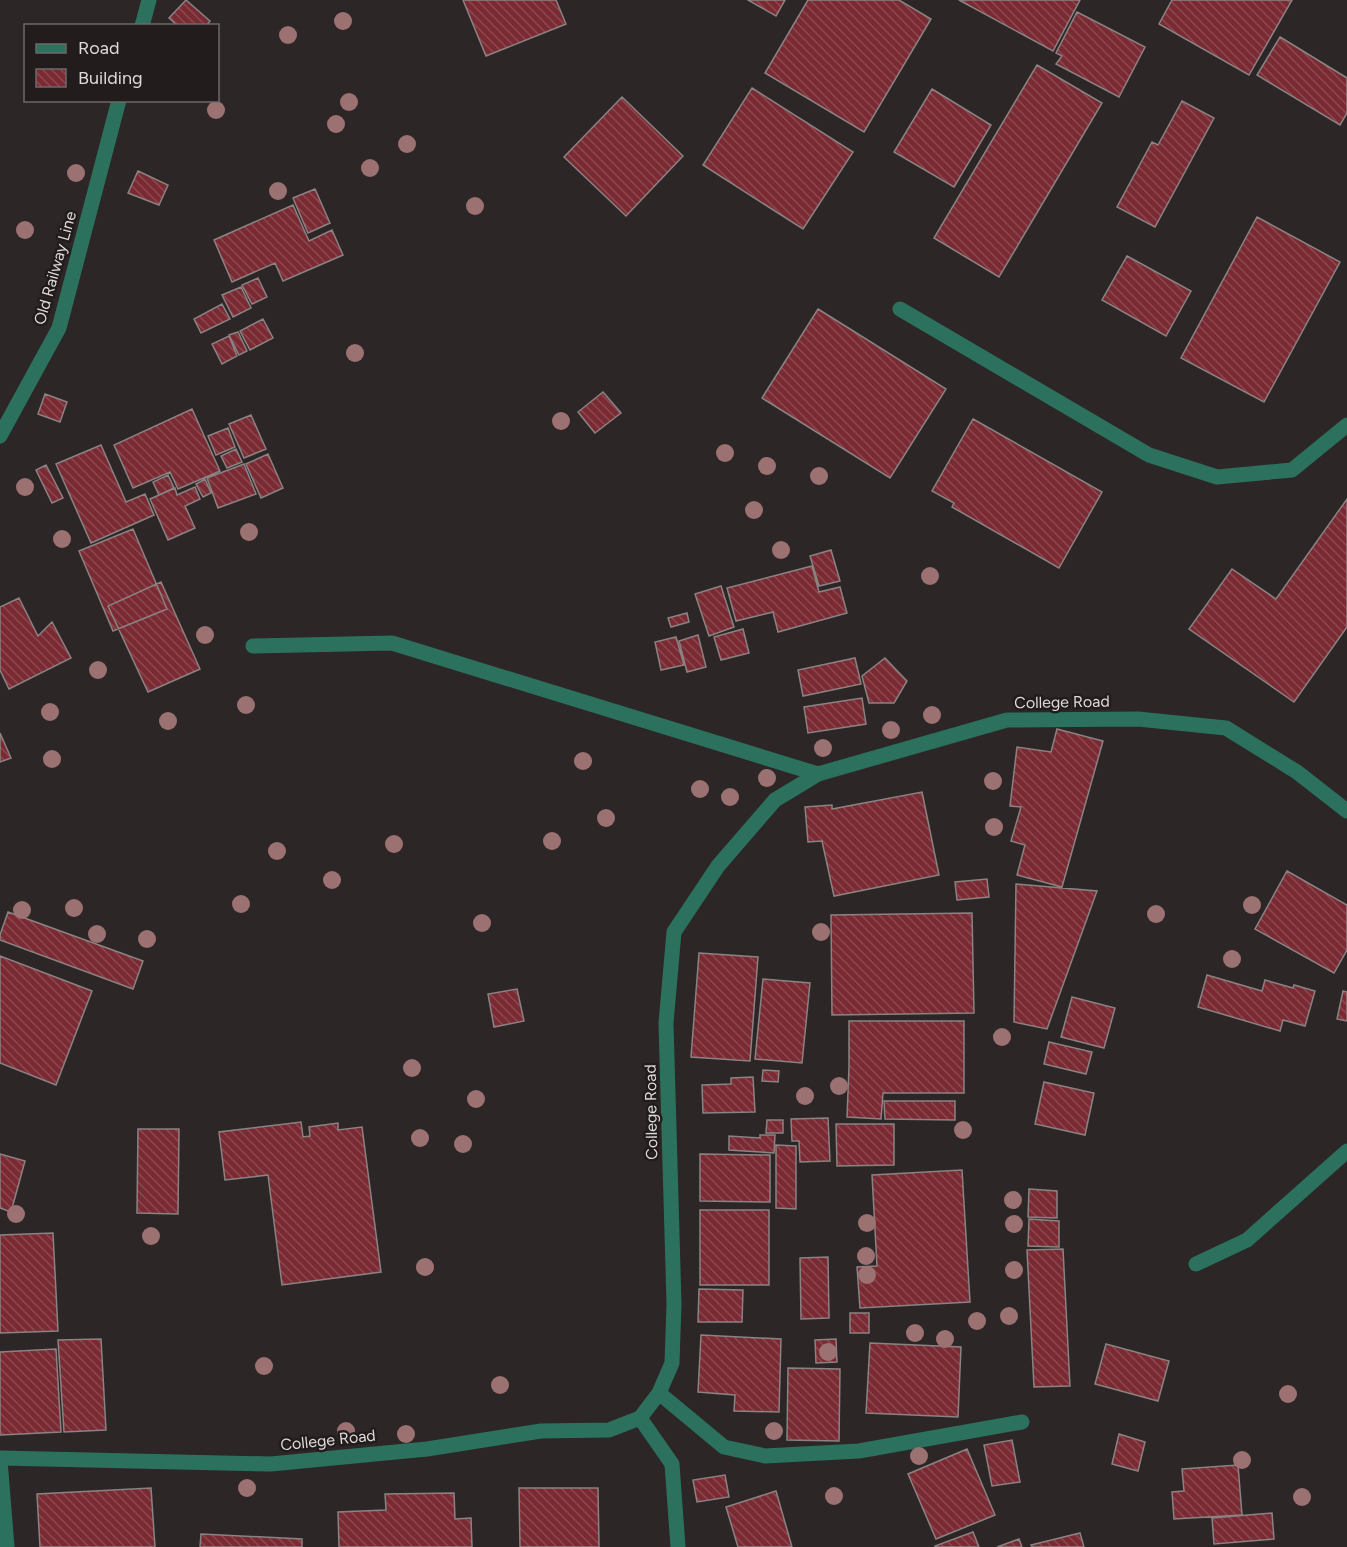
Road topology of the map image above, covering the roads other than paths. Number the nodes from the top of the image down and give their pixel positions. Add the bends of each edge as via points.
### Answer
1 (149, 0) edge
2 (143, 24) edge
3 (118, 102) edge
4 (900, 309) dead end
5 (1347, 425) edge
6 (0, 436) edge
7 (253, 646) dead end
8 (818, 774) junction
9 (1347, 811) edge
10 (1347, 1151) edge
11 (1196, 1264) dead end
12 (659, 1393) junction
13 (640, 1418) junction
14 (1022, 1422) dead end
15 (0, 1459) edge
16 (7, 1547) edge
17 (678, 1547) edge

1 - 2 street
3 - 6 street, Old Railway Line via 59,328
4 - 5 street via 1149,455 1217,477 1292,470
7 - 8 street via 392,643
8 - 9 street, College Road via 1007,720 1138,719 1226,728 1297,772
8 - 12 street, College Road via 775,800 718,866 674,932 666,1023 674,1304 672,1363
10 - 11 street via 1246,1240
12 - 13 street, College Road
12 - 14 street via 724,1447 765,1456 859,1452
13 - 15 street, College Road via 609,1430 541,1431 427,1449 271,1464
13 - 17 street via 672,1464
15 - 16 street

